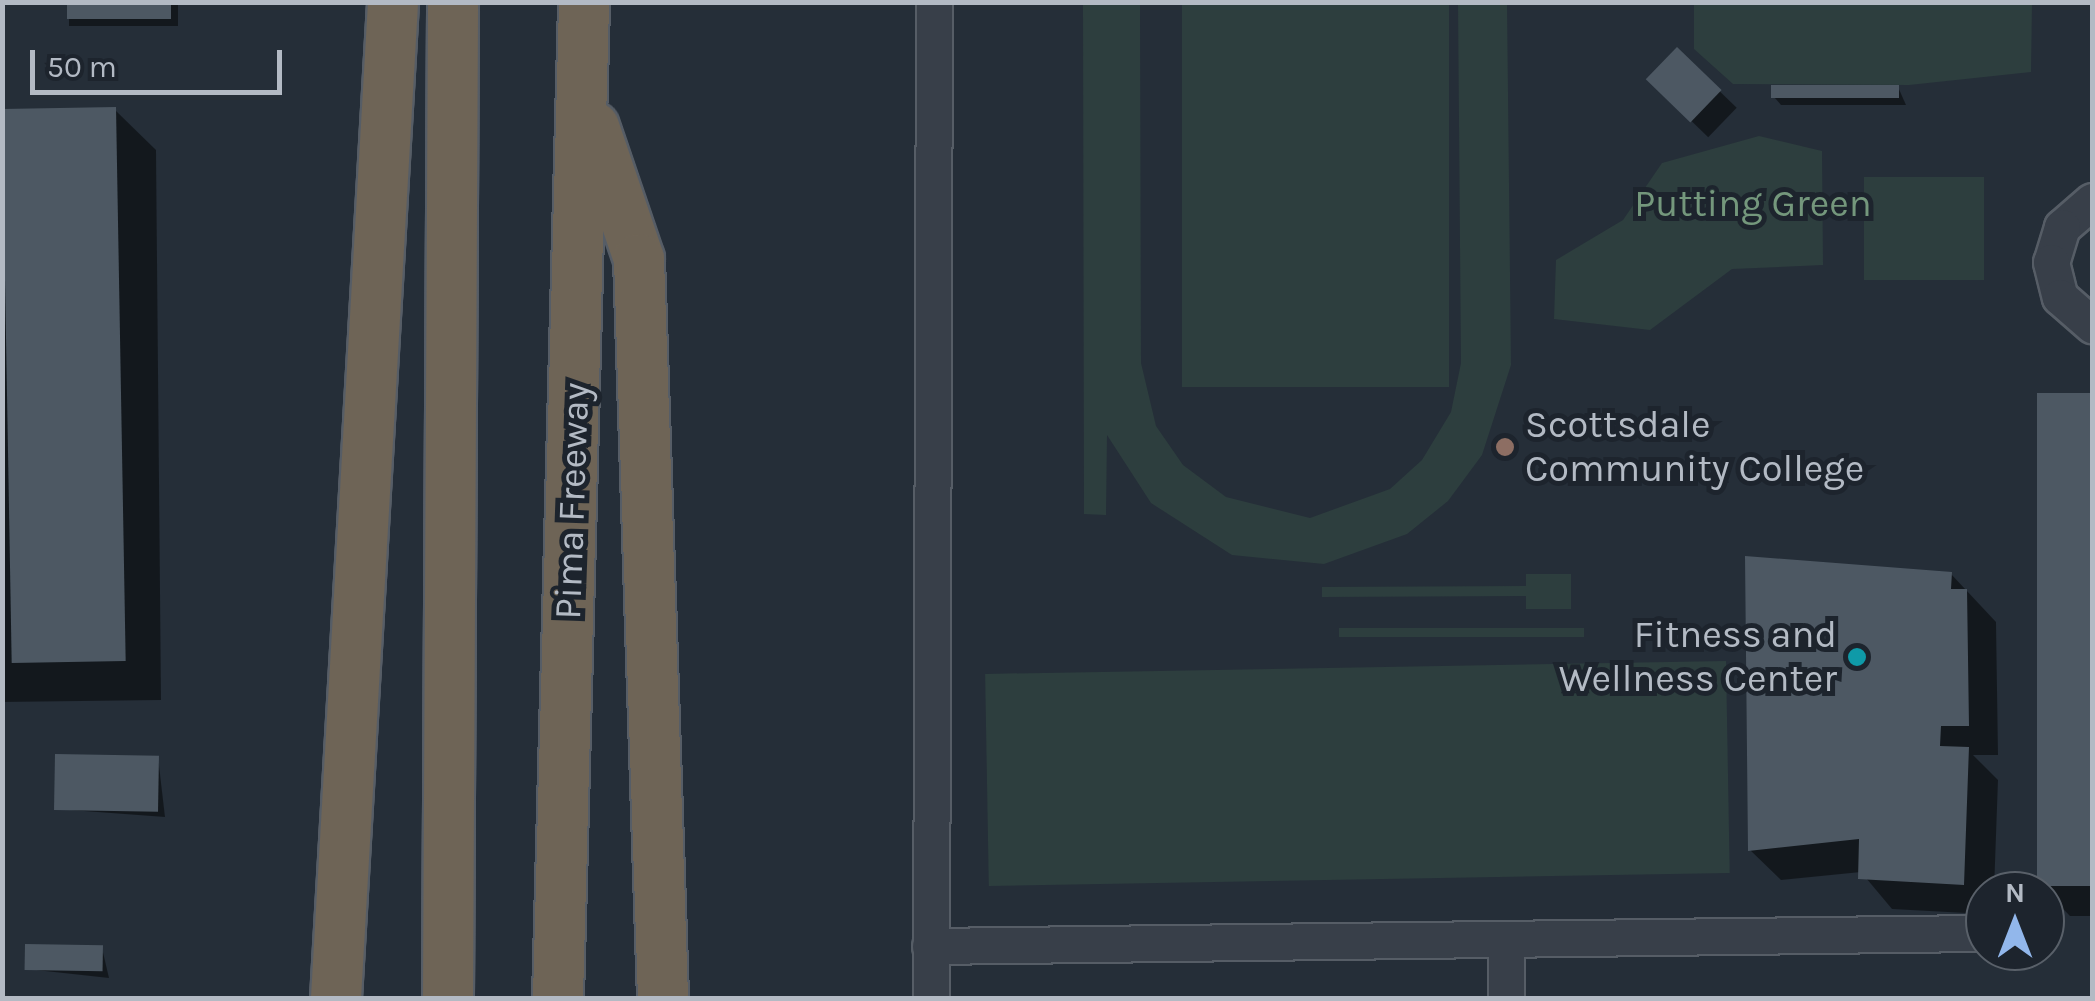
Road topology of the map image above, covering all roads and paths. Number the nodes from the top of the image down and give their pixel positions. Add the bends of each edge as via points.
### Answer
1 (392, 2) edge
2 (453, 2) edge
3 (584, 2) edge
4 (934, 2) edge
5 (583, 94) junction
6 (2092, 201) edge
7 (2092, 324) edge
8 (1965, 933) edge
9 (1506, 939) junction
10 (930, 946) junction
11 (336, 998) edge
12 (448, 998) edge
13 (558, 998) edge
14 (663, 998) edge
15 (931, 998) edge
16 (1506, 998) edge

1 - 11 highway
2 - 12 highway
3 - 5 highway, Pima Freeway
4 - 10 lane
5 - 13 highway, Pima Freeway
5 - 14 highway via 639,259
6 - 7 lane via 2062,227 2051,262 2060,297
8 - 9 lane
9 - 10 lane
9 - 16 lane
10 - 15 lane

